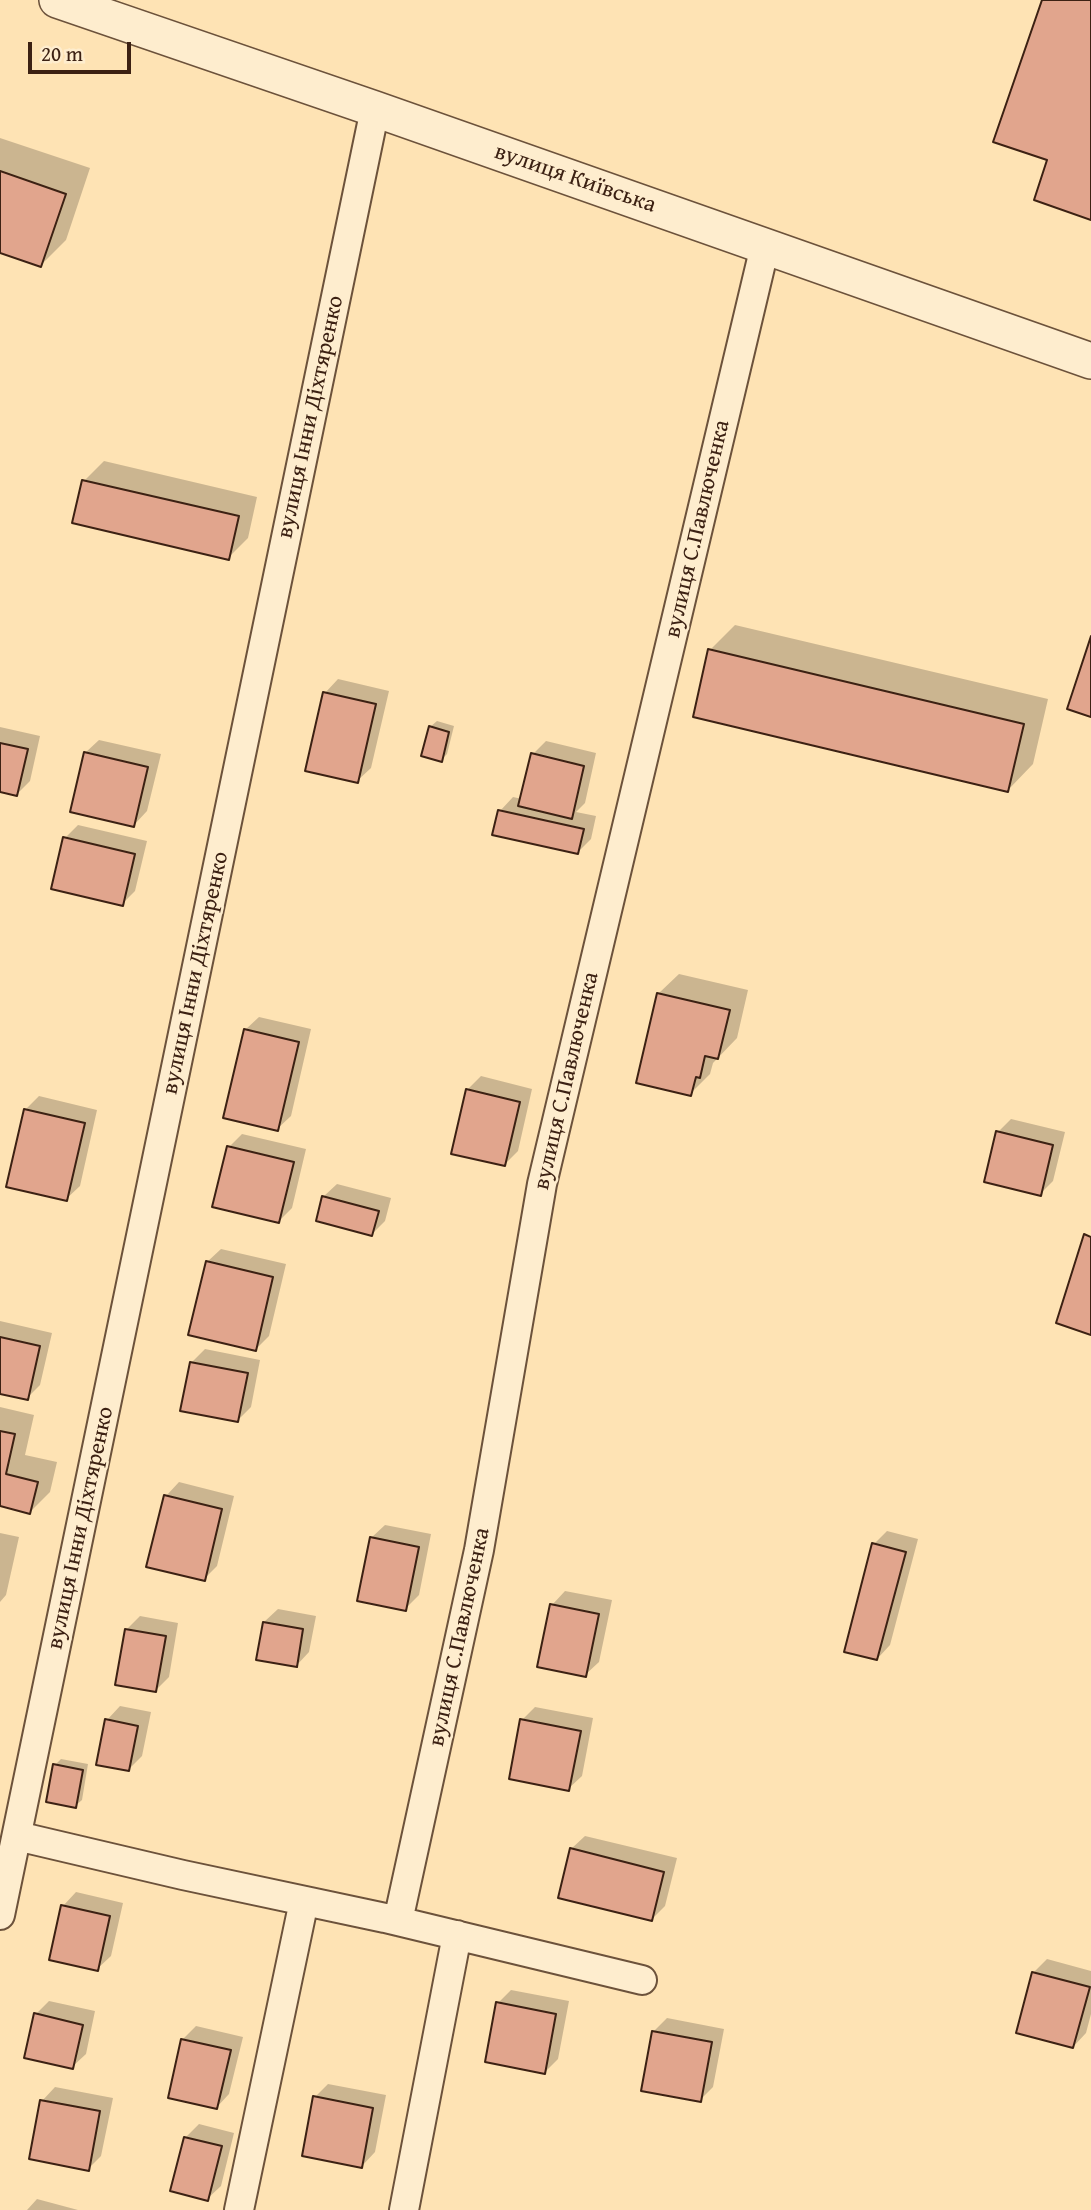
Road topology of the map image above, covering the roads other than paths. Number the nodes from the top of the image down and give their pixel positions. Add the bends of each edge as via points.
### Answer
1 (57, 0) edge
2 (375, 109) junction
3 (765, 246) junction
4 (1091, 361) edge
5 (17, 1836) junction
6 (304, 1901) junction
7 (0, 1915) edge
8 (398, 1921) junction
9 (457, 1935) junction
10 (642, 1980) dead end
11 (239, 2210) edge
12 (404, 2210) edge

1 - 2 street, вулиця Київська
2 - 3 street, вулиця Київська
2 - 5 street, вулиця Інни Діхтяренко
3 - 4 street, вулиця Київська
3 - 8 street, вулиця С.Павлюченка via 542,1184 480,1550
5 - 6 street
5 - 7 street, вулиця Інни Діхтяренко
6 - 8 street
6 - 11 street
8 - 9 street
9 - 10 street
9 - 12 street

